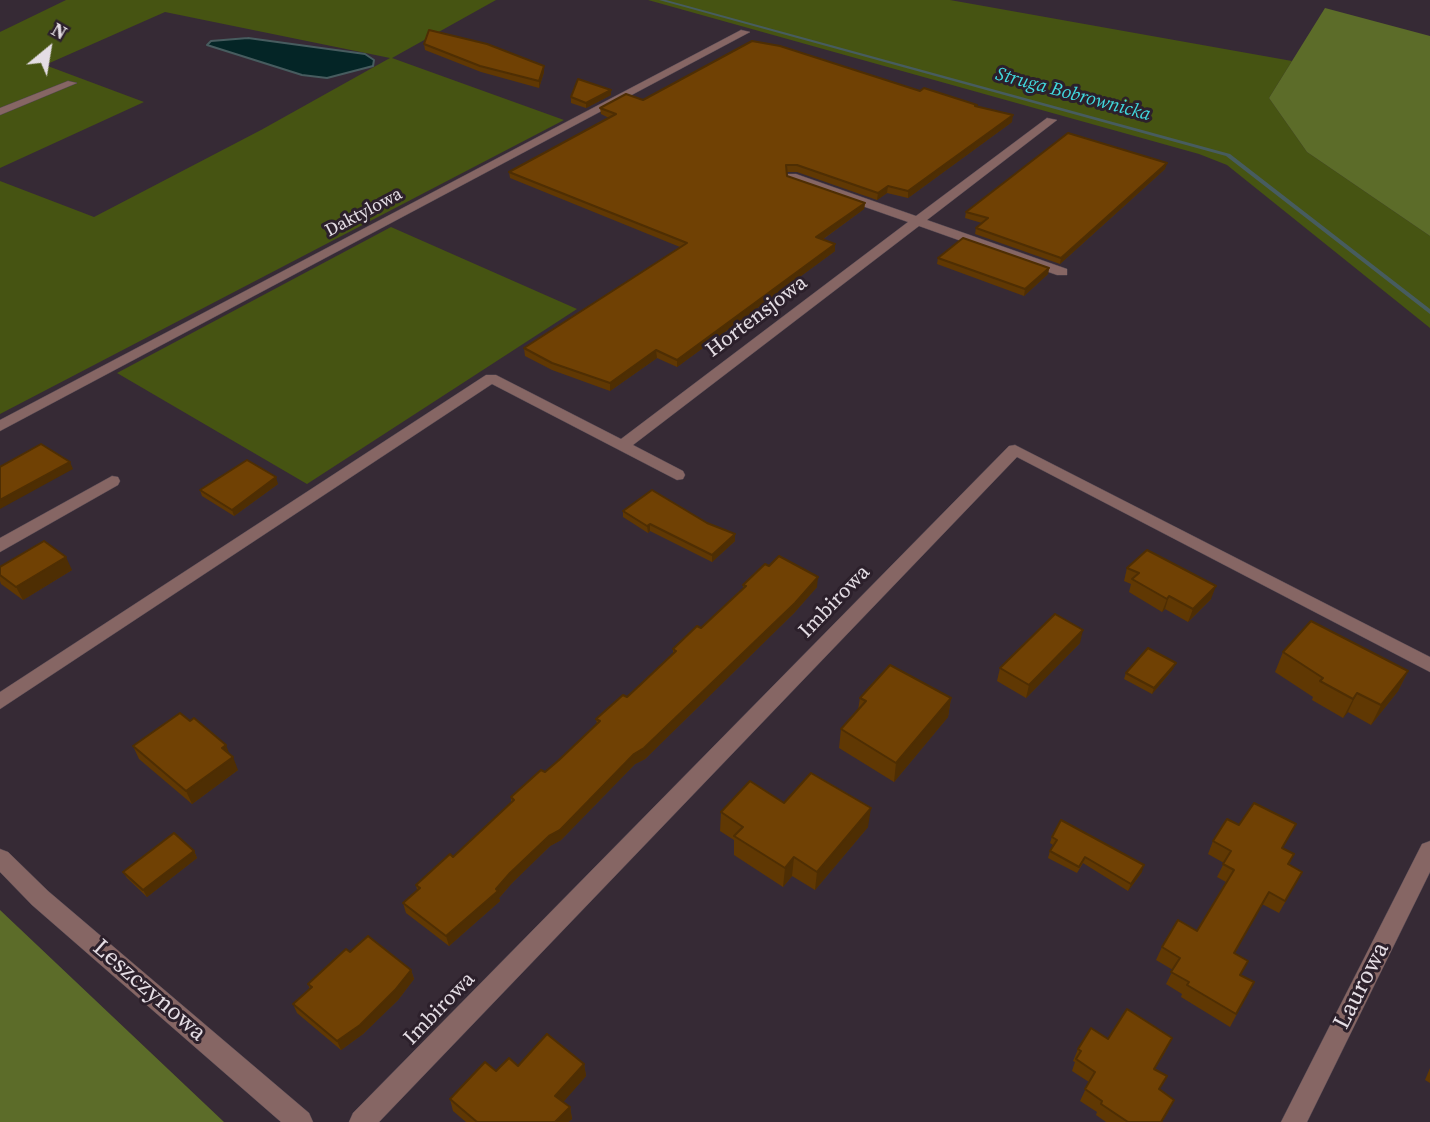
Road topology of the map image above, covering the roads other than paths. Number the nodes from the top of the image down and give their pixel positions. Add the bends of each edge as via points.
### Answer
1 (745, 32) dead end
2 (72, 83) dead end
3 (0, 112) edge
4 (1051, 120) dead end
5 (792, 177) edge
6 (918, 222) junction
7 (1062, 272) dead end
8 (0, 426) edge
9 (622, 446) junction
10 (677, 475) dead end
11 (112, 481) dead end
12 (0, 546) edge
13 (1430, 666) edge
14 (0, 702) edge
15 (1430, 850) edge
16 (0, 858) edge
17 (300, 1122) edge
18 (362, 1122) edge
19 (1294, 1122) edge

1 - 8 street, Daktylowa
2 - 3 street
4 - 6 street, Hortensjowa
5 - 6 street
6 - 7 street
6 - 9 street, Hortensjowa
9 - 10 street
9 - 14 street via 491,378
11 - 12 street
13 - 18 street, Imbirowa via 1015,450
15 - 19 street, Laurowa
16 - 17 street, Leszczynowa via 40,898

